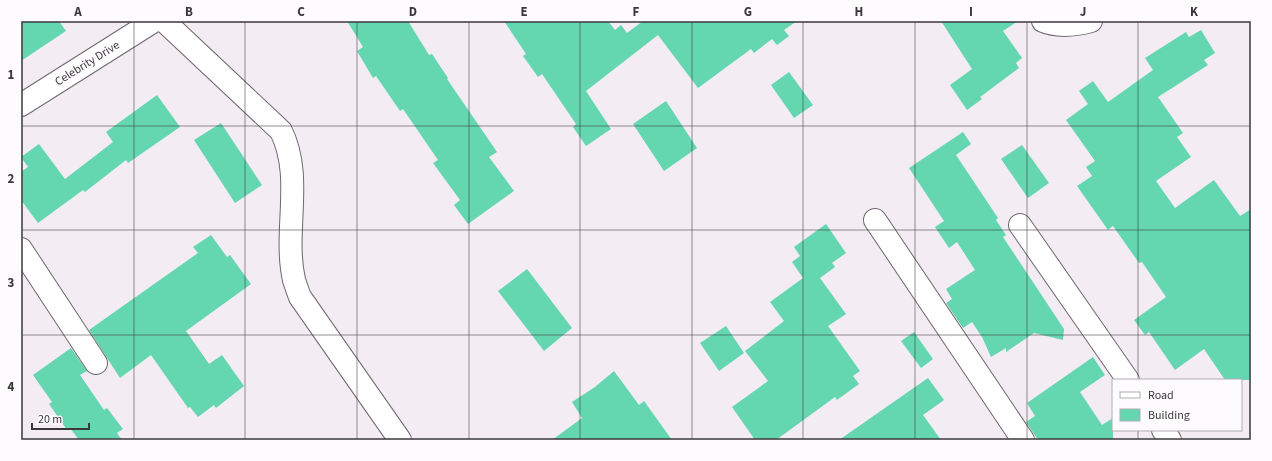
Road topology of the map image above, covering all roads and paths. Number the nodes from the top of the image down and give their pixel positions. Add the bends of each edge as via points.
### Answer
1 (154, 21) edge
2 (164, 21) edge
3 (1043, 21) edge
4 (1091, 21) edge
5 (21, 105) edge
6 (875, 220) dead end
7 (1020, 225) dead end
8 (21, 249) edge
9 (96, 363) dead end
10 (1127, 379) edge
11 (1164, 431) edge
12 (400, 440) edge
13 (1023, 440) edge
14 (1170, 440) edge

1 - 5 street, Celebrity Drive
2 - 12 street via 281,131 288,146 291,162 292,253 294,280 300,297
3 - 4 street via 1051,24
6 - 13 street
7 - 10 street
8 - 9 street
11 - 14 street

